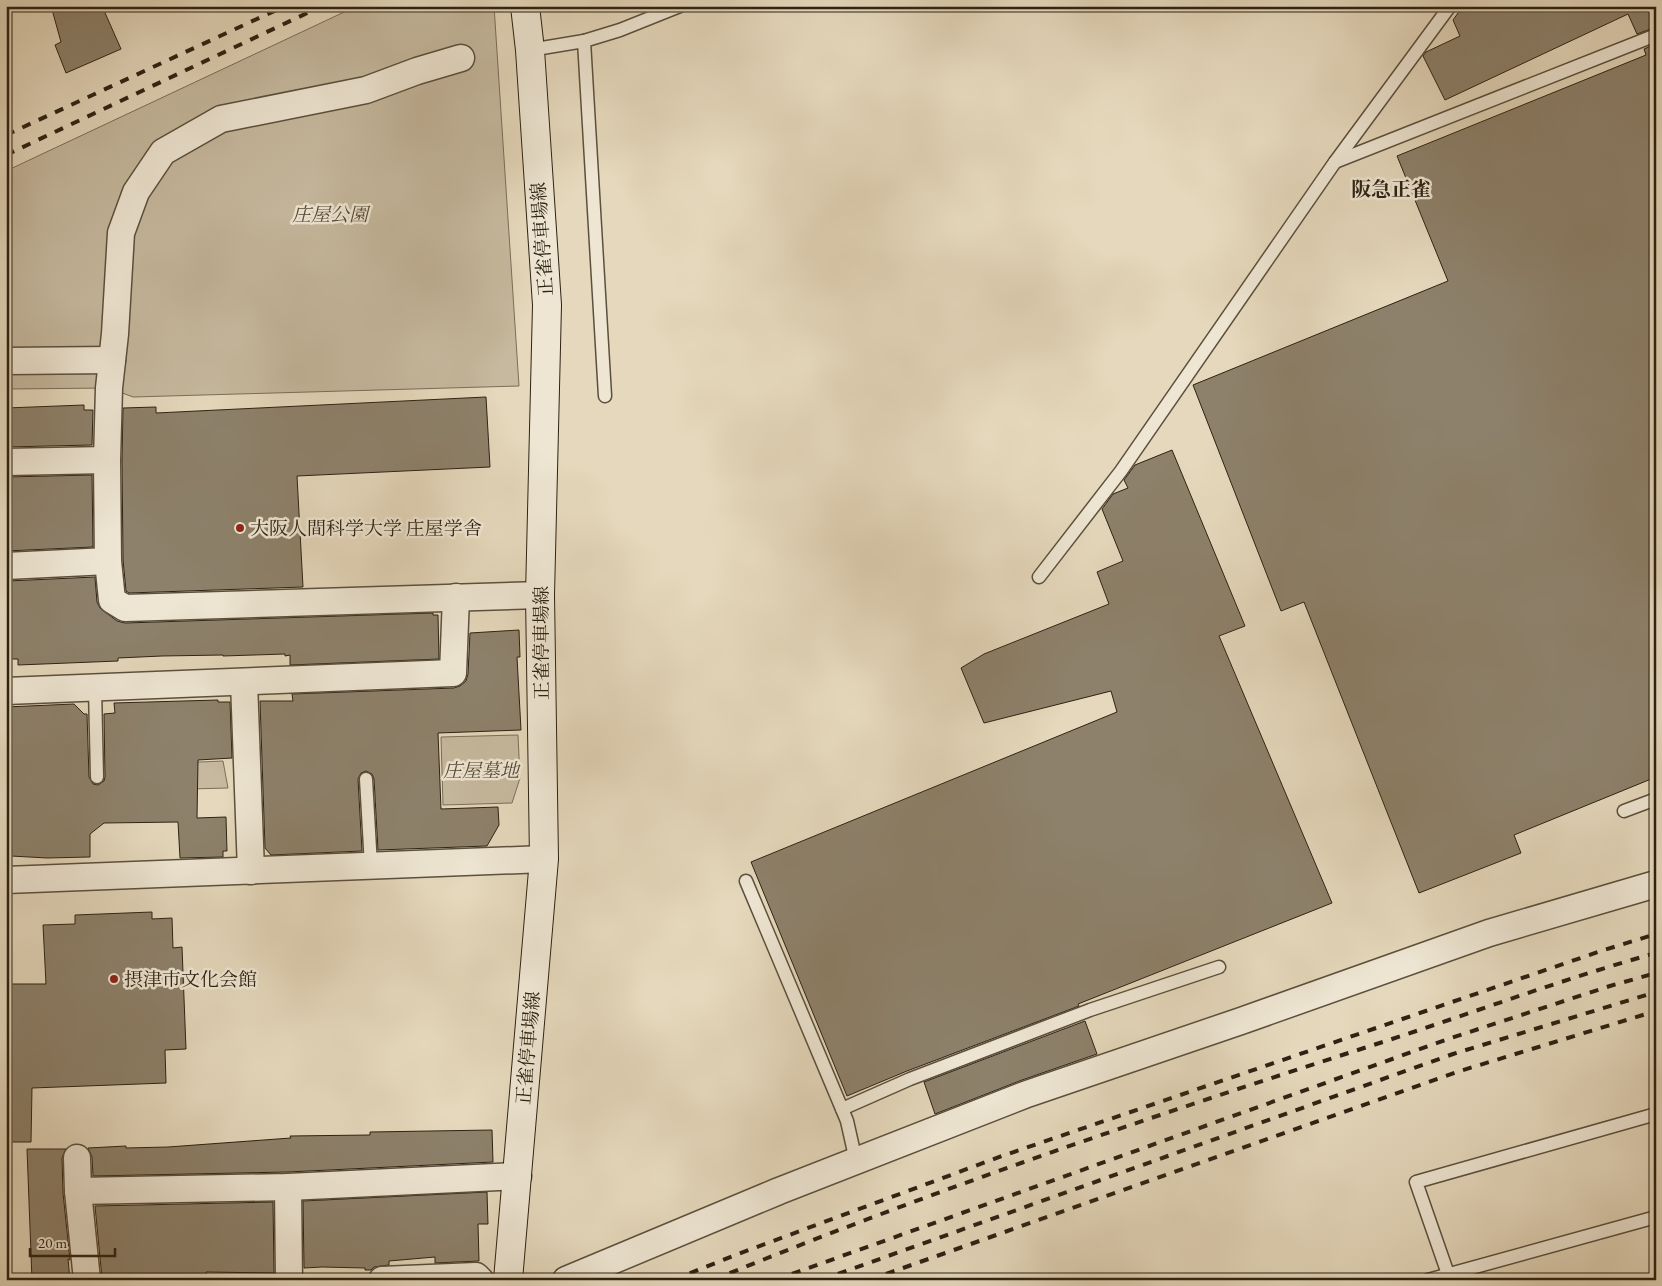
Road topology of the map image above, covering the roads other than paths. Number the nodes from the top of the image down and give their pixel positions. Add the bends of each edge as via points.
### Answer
1 (524, 6) edge
2 (680, 6) edge
3 (1450, 6) edge
4 (1656, 35) edge
5 (584, 40) junction
6 (530, 50) junction
7 (461, 58) dead end
8 (1335, 162) junction
9 (112, 360) junction
10 (6, 361) edge
11 (605, 396) dead end
12 (107, 460) junction
13 (6, 462) edge
14 (108, 561) junction
15 (6, 566) edge
16 (1039, 576) dead end
17 (540, 595) junction
18 (456, 597) junction
19 (244, 682) junction
20 (94, 688) junction
21 (6, 691) edge
22 (96, 777) dead end
23 (366, 779) dead end
24 (1656, 798) edge
25 (1624, 811) dead end
26 (544, 859) junction
27 (372, 866) junction
28 (251, 871) junction
29 (6, 880) edge
30 (746, 881) dead end
31 (1656, 884) edge
32 (1219, 967) dead end
33 (842, 1109) junction
34 (1656, 1114) edge
35 (77, 1158) dead end
36 (856, 1161) junction
37 (518, 1176) junction
38 (288, 1187) junction
39 (78, 1191) junction
40 (1656, 1217) edge
41 (1448, 1274) junction
42 (87, 1280) edge
43 (289, 1280) edge
44 (382, 1280) edge
45 (480, 1280) edge
46 (508, 1280) edge
47 (566, 1280) edge
48 (1428, 1280) edge

1 - 6 main road, 正雀停車場線
2 - 5 lane via 620,30
3 - 8 lane
4 - 8 lane
5 - 6 lane
5 - 11 lane
6 - 17 main road, 正雀停車場線 via 547,305
7 - 9 street via 366,90 221,119 162,152 136,192 121,233
8 - 16 lane via 1121,471
9 - 10 street
9 - 12 street
12 - 13 street
12 - 14 street
14 - 15 street
14 - 18 street via 112,600 125,608
17 - 18 street
17 - 26 main road, 正雀停車場線
18 - 19 street via 453,674
19 - 20 street
19 - 28 street
20 - 21 street
20 - 22 lane
23 - 27 lane
24 - 25 lane
26 - 27 street
26 - 37 main road, 正雀停車場線
27 - 28 street
28 - 29 street
30 - 33 lane
31 - 36 street via 1488,932 1232,1025 1027,1094
32 - 33 lane via 1090,1010
33 - 36 lane
34 - 41 lane via 1416,1182
35 - 39 street
36 - 47 street
37 - 38 street
37 - 46 main road, 正雀停車場線
38 - 39 street
38 - 43 street
39 - 42 street
40 - 41 lane
41 - 48 lane
44 - 45 street via 476,1276

